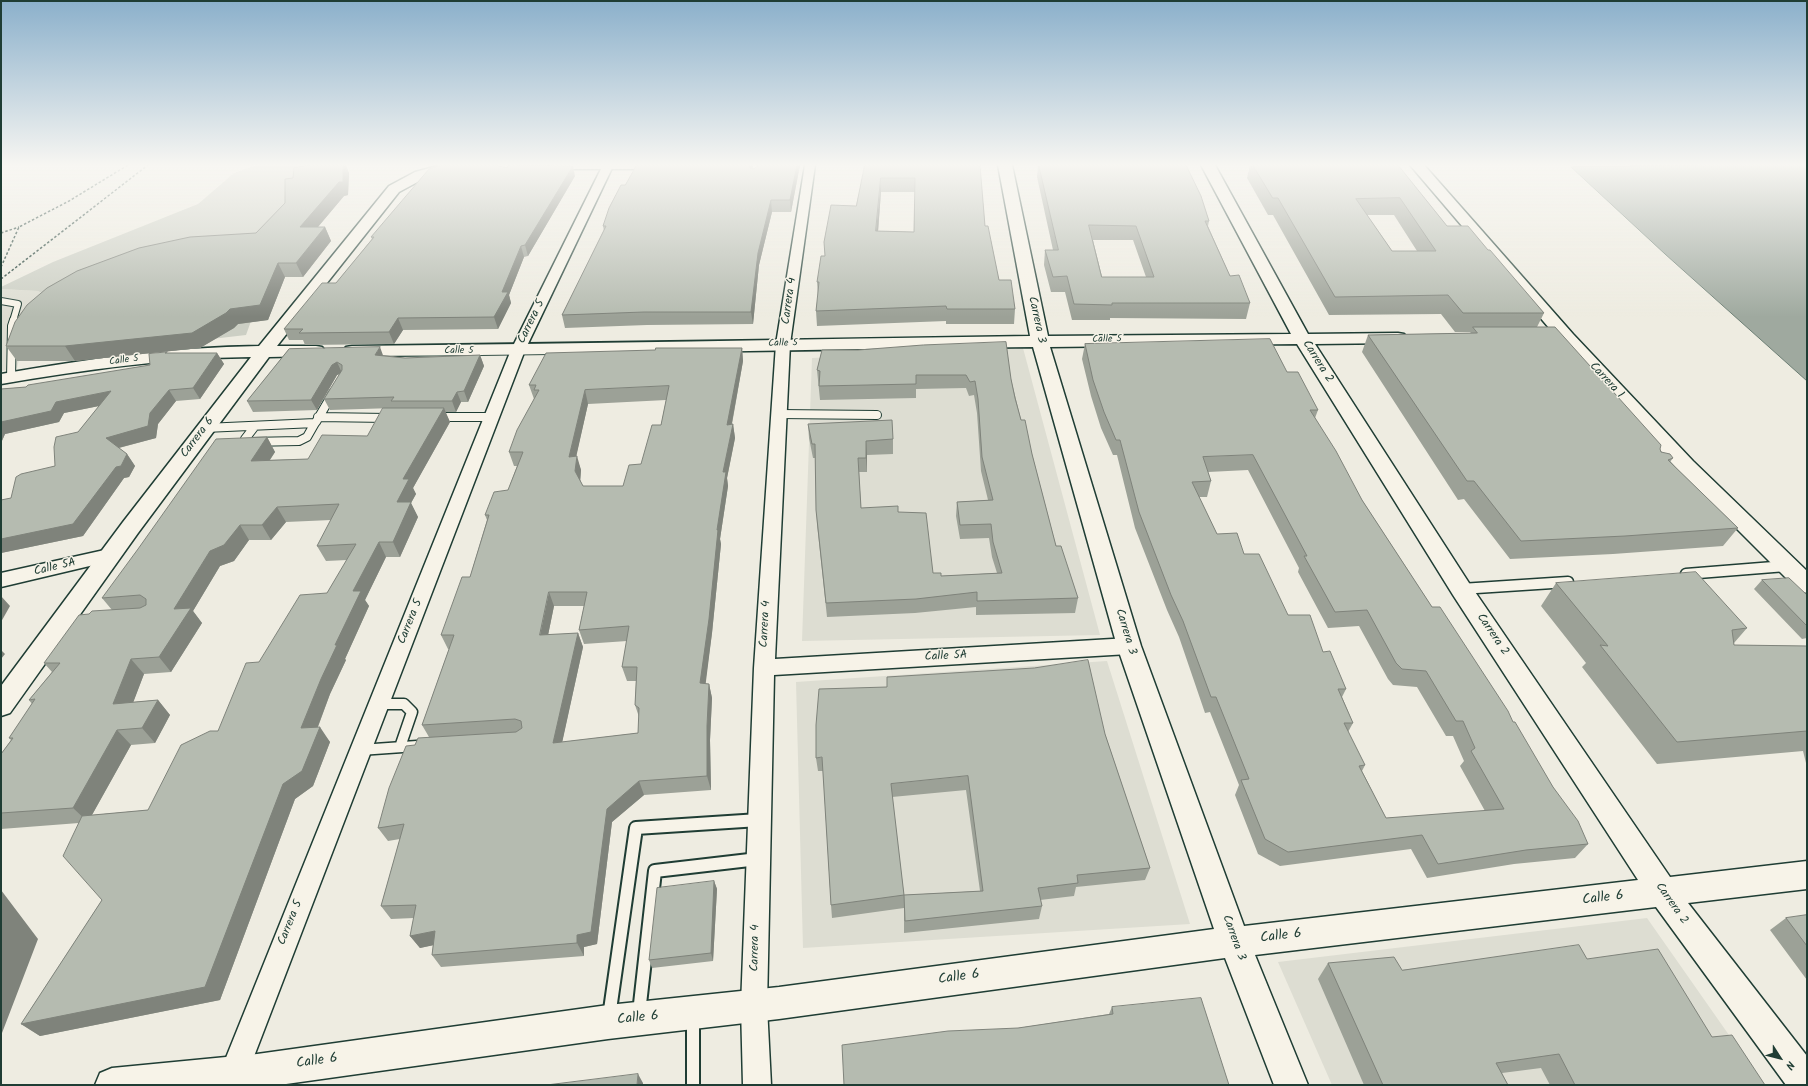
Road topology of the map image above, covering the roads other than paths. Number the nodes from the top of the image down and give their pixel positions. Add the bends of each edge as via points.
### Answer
1 (373, 216) edge
2 (584, 216) edge
3 (802, 216) edge
4 (1015, 216) edge
5 (1236, 216) edge
6 (1459, 216) edge
7 (1, 301) edge
8 (1302, 338) junction
9 (1414, 338) edge
10 (1545, 338) edge
11 (1567, 338) junction
12 (1040, 341) junction
13 (783, 344) junction
14 (518, 350) junction
15 (264, 352) junction
16 (6, 378) edge
17 (338, 384) edge
18 (779, 414) junction
19 (877, 415) dead end
20 (428, 417) edge
21 (492, 417) junction
22 (397, 418) edge
23 (317, 420) junction
24 (255, 426) junction
25 (206, 428) junction
26 (109, 555) junction
27 (1788, 566) junction
28 (1673, 575) edge
29 (1, 580) edge
30 (1578, 582) edge
31 (1807, 585) edge
32 (1461, 589) junction
33 (1129, 646) junction
34 (764, 668) junction
35 (378, 704) junction
36 (1, 706) edge
37 (431, 745) edge
38 (400, 747) junction
39 (360, 750) junction
40 (759, 820) junction
41 (758, 859) junction
42 (1807, 875) edge
43 (1662, 892) junction
44 (1234, 942) junction
45 (754, 1006) junction
46 (693, 1012) junction
47 (623, 1020) junction
48 (230, 1079) edge
49 (1807, 1084) edge
50 (112, 1085) edge
51 (693, 1085) edge
52 (757, 1085) edge
53 (1291, 1085) edge

1 - 15 street, Carrera 6
2 - 14 street, Carrera 5
3 - 13 street, Carrera 4
4 - 12 street, Carrera 3
5 - 8 street, Carrera 2
6 - 11 street, Carrera 1
7 - 16 lane via 18,304 12,326
8 - 9 street, Calle 5
8 - 12 street, Calle 5
8 - 32 street, Carrera 2
10 - 11 street
11 - 27 street, Carrera 1 via 1680,466
12 - 13 street, Calle 5
12 - 33 street, Carrera 3
13 - 14 street, Calle 5
13 - 18 street, Carrera 4
14 - 15 street, Calle 5
14 - 21 street, Carrera 5
15 - 16 street, Calle 5 via 157,357
15 - 25 street, Carrera 6
17 - 23 lane
18 - 19 lane
18 - 34 street, Carrera 4
20 - 21 lane
21 - 35 street, Carrera 5
22 - 23 lane
23 - 24 lane
23 - 24 lane via 307,437 299,441 249,442 245,439
24 - 25 lane
25 - 26 street, Carrera 6
26 - 29 street, Calle 5A
26 - 36 street, Carrera 6 via 68,622
27 - 28 lane
27 - 31 street, Carrera 1
30 - 32 lane
32 - 43 street, Carrera 2
33 - 34 street, Calle 5A
33 - 44 street, Carrera 3
34 - 40 street, Carrera 4
35 - 38 lane via 404,704 412,712
35 - 39 street, Carrera 5
37 - 38 lane
38 - 39 lane
39 - 48 street, Carrera 5
40 - 41 street, Carrera 4
40 - 47 lane via 636,828
41 - 45 street, Carrera 4
41 - 47 lane via 655,871
42 - 43 street, Calle 6
43 - 44 street, Calle 6
43 - 49 street, Carrera 2
44 - 45 street, Calle 6
44 - 53 street, Carrera 3
45 - 46 street, Calle 6
45 - 52 street, Carrera 4
46 - 47 street, Calle 6
46 - 51 lane
47 - 48 street, Calle 6
48 - 50 street, Calle 6

